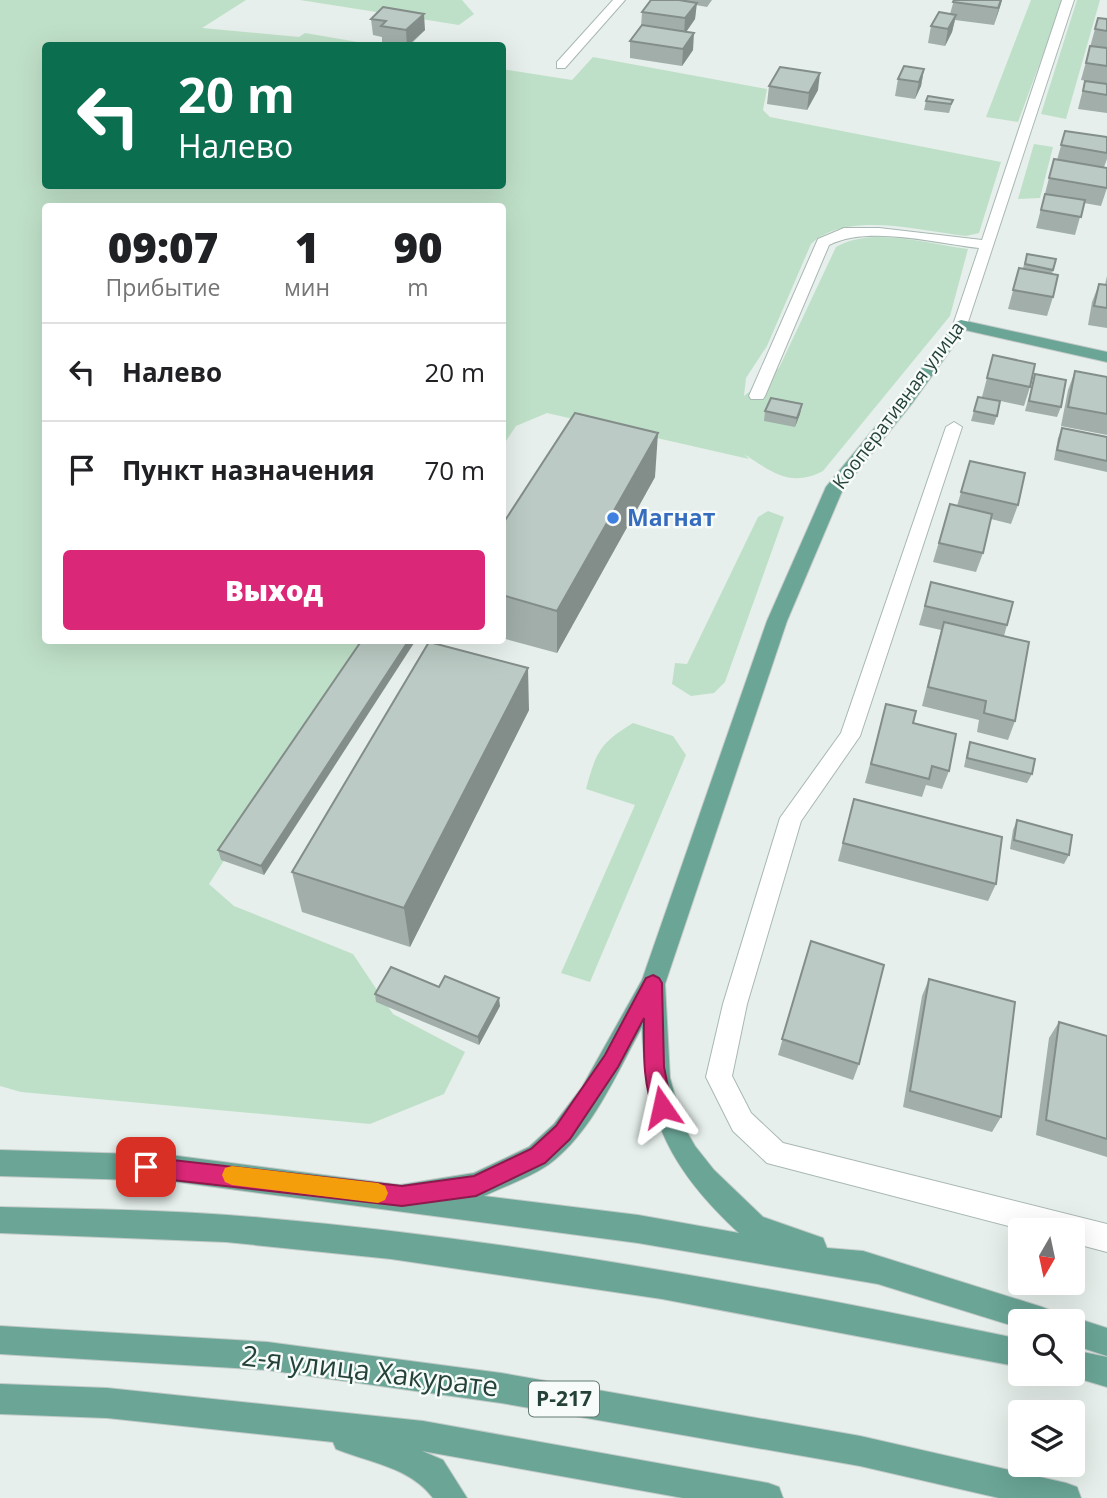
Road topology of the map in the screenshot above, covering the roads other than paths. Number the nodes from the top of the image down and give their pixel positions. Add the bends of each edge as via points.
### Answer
1 (619, 0) edge
2 (1068, 0) edge
3 (561, 65) dead end
4 (988, 244) junction
5 (961, 325) junction
6 (1107, 357) edge
7 (757, 396) dead end
8 (954, 427) dead end
9 (653, 983) junction
10 (0, 1163) edge
11 (402, 1196) junction
12 (0, 1220) edge
13 (1107, 1238) edge
14 (877, 1270) junction
15 (1008, 1310) edge
16 (1085, 1335) edge
17 (0, 1340) edge
18 (1107, 1342) edge
19 (1008, 1350) edge
20 (1085, 1367) edge
21 (1107, 1372) edge
22 (0, 1399) edge
23 (291, 1422) junction
24 (452, 1498) edge
25 (768, 1498) edge
26 (1066, 1498) edge

1 - 3 street
2 - 4 street, Кооперативная улица
4 - 5 street, Кооперативная улица
4 - 7 street via 879,232 844,232 823,242
5 - 6 main road
5 - 9 main road, Кооперативная улица via 835,487 777,621
8 - 13 street via 850,736 791,818 735,1004 719,1077 742,1122 776,1154
9 - 11 main road via 591,1095 563,1133 538,1156 476,1186
9 - 14 main road via 654,1067 662,1107 680,1148 709,1187 758,1230
10 - 11 main road via 170,1168
11 - 14 main road via 638,1229
12 - 19 main road via 299,1235 584,1273 853,1318
14 - 15 main road
16 - 18 main road
17 - 26 main road, 2-я улица Хакурате / Р-217 via 267,1356 501,1388 860,1451
20 - 21 main road
22 - 23 main road via 107,1403
23 - 24 main road via 381,1448 432,1471
23 - 25 main road via 424,1436

